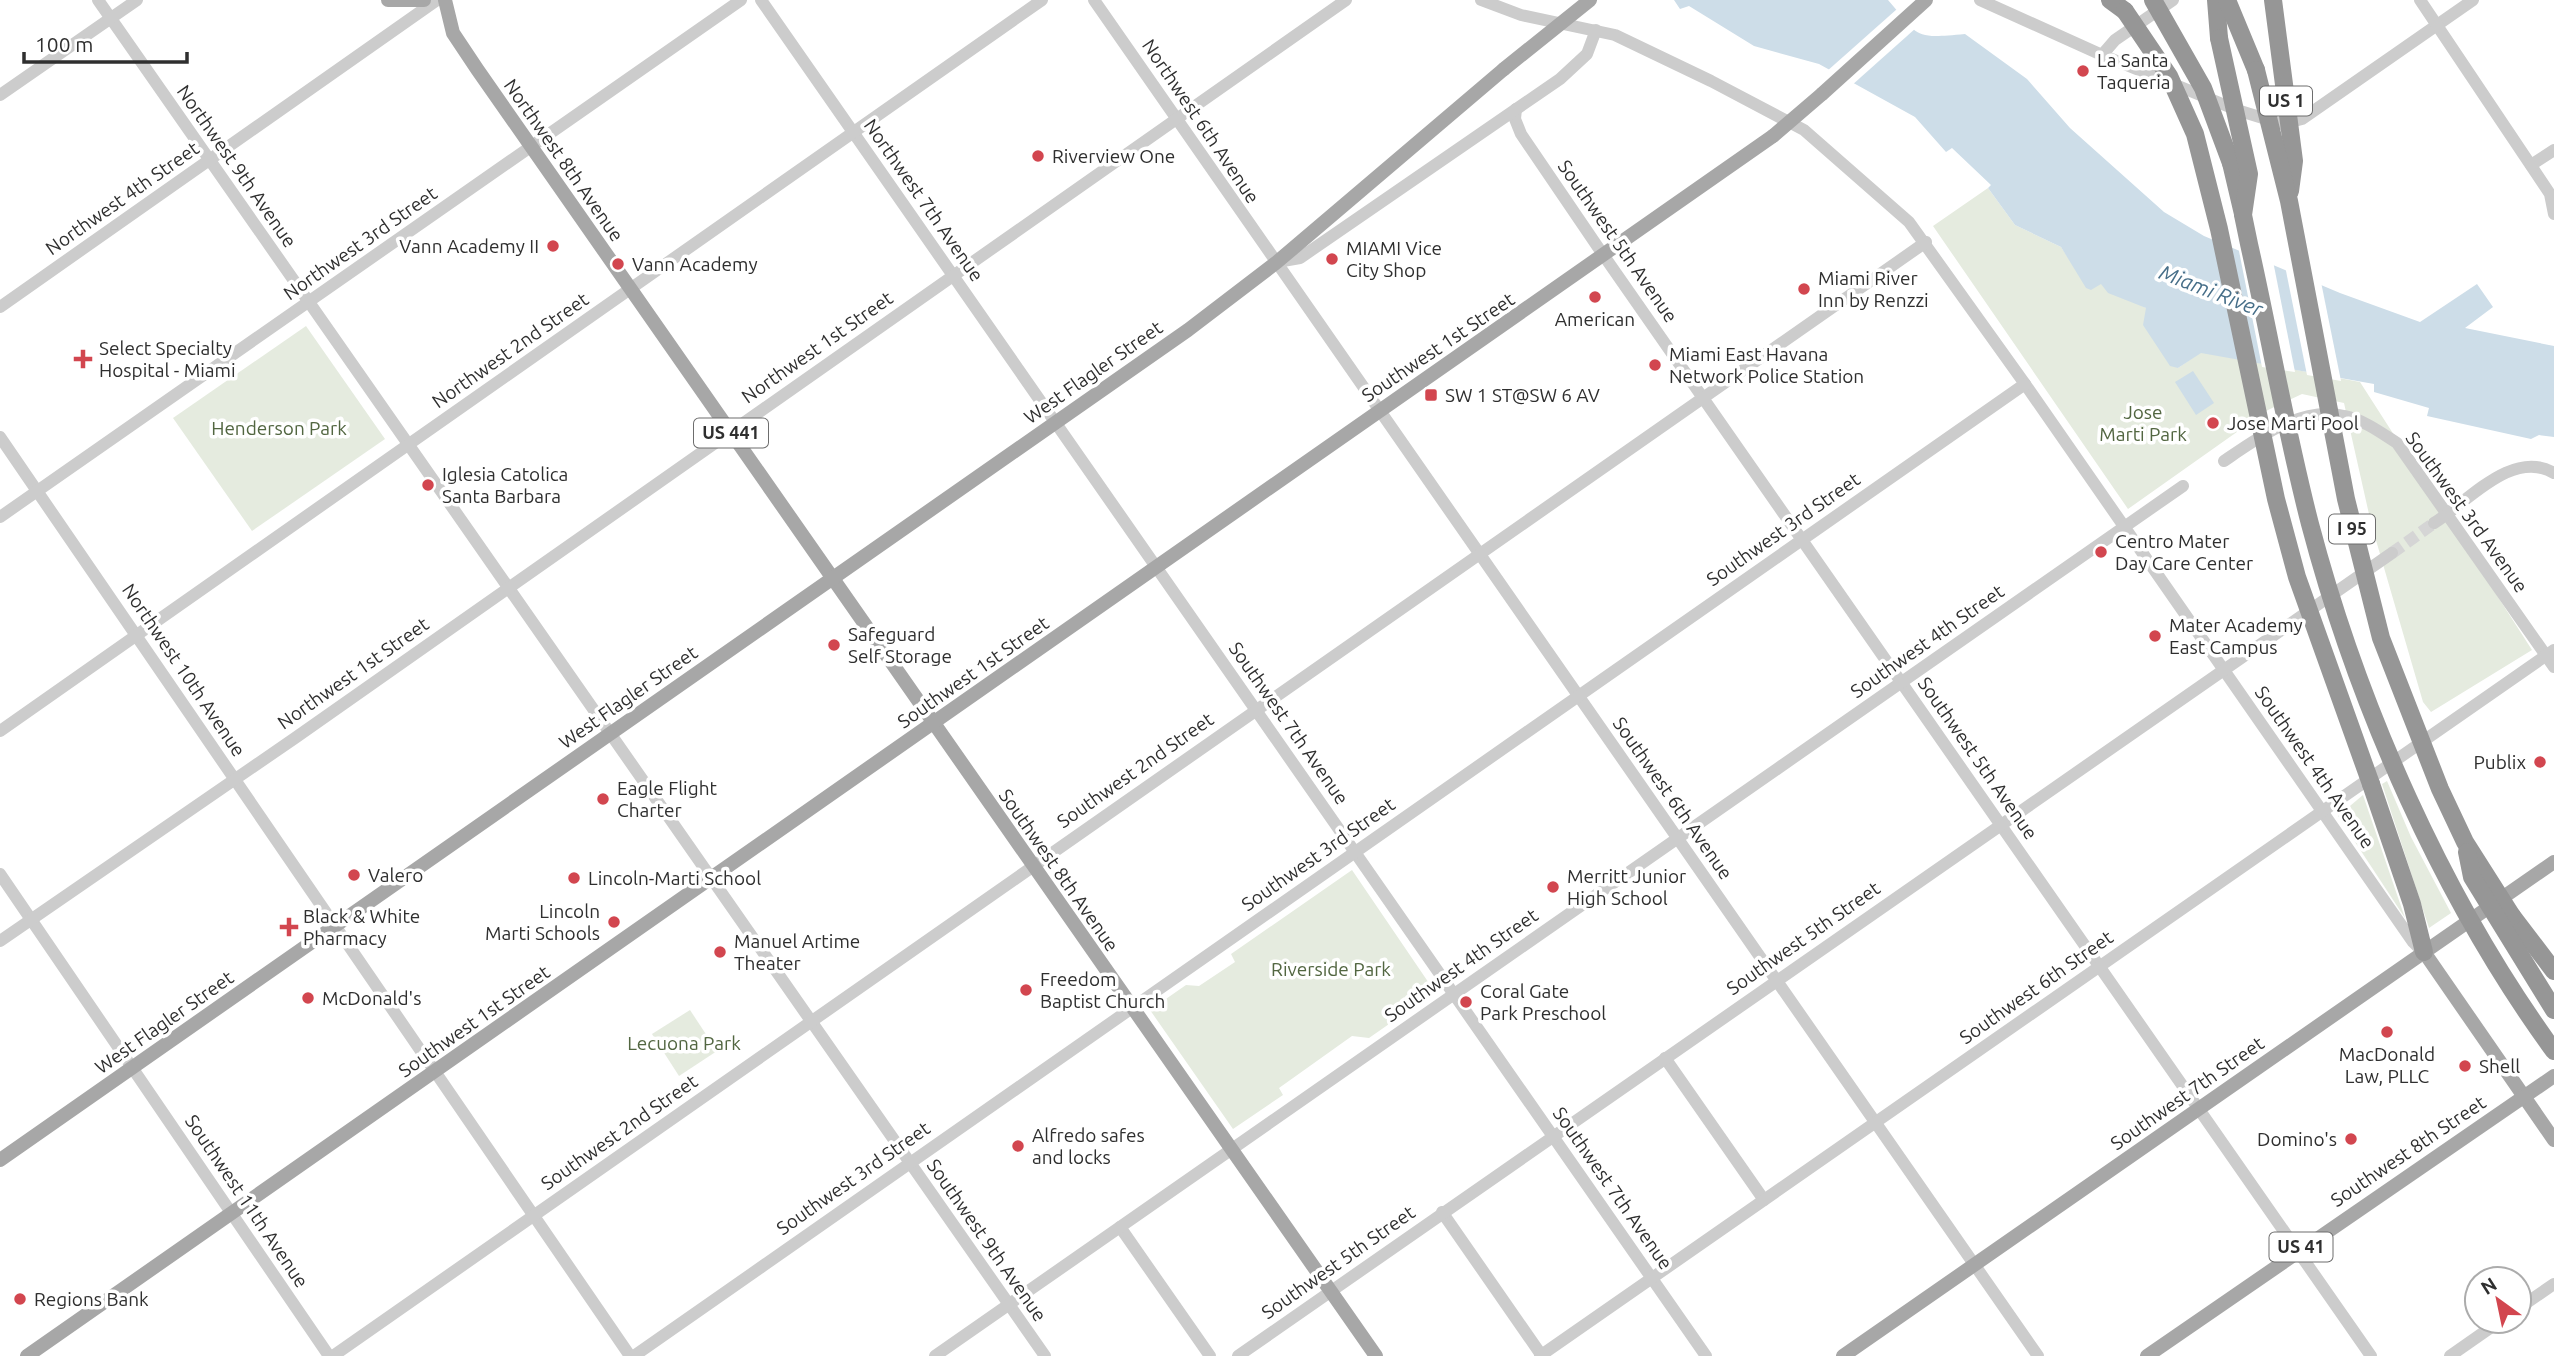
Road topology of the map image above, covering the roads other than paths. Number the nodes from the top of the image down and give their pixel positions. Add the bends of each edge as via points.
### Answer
1 (98, 0) edge
2 (137, 0) edge
3 (387, 0) edge
4 (424, 0) edge
5 (437, 0) edge
6 (445, 0) edge
7 (741, 0) edge
8 (761, 0) edge
9 (1042, 0) edge
10 (1094, 0) edge
11 (1346, 0) edge
12 (1481, 0) edge
13 (1590, 0) edge
14 (1926, 0) edge
15 (1980, 0) edge
16 (2153, 0) edge
17 (2172, 0) edge
18 (2216, 0) edge
19 (2227, 0) edge
20 (2273, 0) edge
21 (2420, 0) edge
22 (2473, 0) edge
23 (2118, 4) edge
24 (111, 18) junction
25 (2437, 26) junction
26 (1596, 30) junction
27 (2102, 55) junction
28 (0, 95) edge
29 (1516, 109) junction
30 (1177, 118) junction
31 (853, 133) junction
32 (531, 147) junction
33 (2554, 150) edge
34 (210, 161) junction
35 (2531, 165) junction
36 (2552, 196) edge
37 (2288, 201) junction
38 (2554, 214) edge
39 (2243, 215) junction
40 (1926, 243) junction
41 (1604, 256) junction
42 (1277, 262) junction
43 (952, 275) junction
44 (630, 289) junction
45 (308, 302) junction
46 (0, 306) edge
47 (2025, 384) junction
48 (1703, 397) junction
49 (1380, 410) junction
50 (1056, 422) junction
51 (730, 432) junction
52 (0, 437) edge
53 (407, 445) junction
54 (2224, 461) dead end
55 (2554, 473) edge
56 (2183, 486) dead end
57 (37, 491) junction
58 (2448, 514) junction
59 (0, 517) edge
60 (2434, 523) tunnel mouth
61 (2124, 527) junction
62 (1801, 540) junction
63 (2392, 553) tunnel mouth
64 (1480, 554) junction
65 (1155, 565) junction
66 (832, 577) junction
67 (506, 587) junction
68 (136, 635) junction
69 (2551, 658) edge
70 (2223, 669) junction
71 (1901, 682) junction
72 (1578, 696) junction
73 (1256, 709) junction
74 (933, 723) junction
75 (0, 730) edge
76 (609, 734) junction
77 (234, 779) junction
78 (2324, 810) junction
79 (2000, 823) junction
80 (1677, 837) junction
81 (2465, 842) junction
82 (1355, 851) junction
83 (2554, 862) edge
84 (1032, 865) junction
85 (0, 874) edge
86 (711, 878) junction
87 (31, 919) junction
88 (335, 926) junction
89 (0, 941) edge
90 (2424, 952) junction
91 (2100, 967) junction
92 (2554, 971) edge
93 (1777, 980) junction
94 (1454, 993) junction
95 (1132, 1007) junction
96 (2554, 1010) edge
97 (811, 1021) junction
98 (2554, 1051) edge
99 (1665, 1058) junction
100 (132, 1068) junction
101 (435, 1072) junction
102 (2554, 1076) edge
103 (2524, 1097) junction
104 (2198, 1109) junction
105 (1876, 1122) junction
106 (1553, 1135) junction
107 (2554, 1140) edge
108 (1231, 1149) junction
109 (0, 1160) edge
110 (909, 1162) junction
111 (1764, 1199) junction
112 (1442, 1212) junction
113 (232, 1213) junction
114 (534, 1216) junction
115 (1120, 1227) junction
116 (2297, 1250) junction
117 (1976, 1264) junction
118 (1652, 1278) junction
119 (2554, 1284) edge
120 (1330, 1290) junction
121 (2533, 1298) edge
122 (1009, 1305) junction
123 (2480, 1335) edge
124 (27, 1356) edge
125 (331, 1356) edge
126 (632, 1356) edge
127 (935, 1356) edge
128 (1045, 1356) edge
129 (1210, 1356) edge
130 (1238, 1356) edge
131 (1376, 1356) edge
132 (1541, 1356) edge
133 (1706, 1356) edge
134 (1843, 1356) edge
135 (2038, 1356) edge
136 (2147, 1356) edge
137 (2371, 1356) edge
138 (2450, 1356) edge

1 - 24 street, Northwest 9th Avenue
2 - 24 street
3 - 4 main road
5 - 34 street, Northwest 4th Street
6 - 32 main road, Northwest 8th Avenue / US 441 via 457,40
7 - 32 street, Northwest 3rd Street
8 - 31 street, Northwest 7th Avenue
9 - 31 street, Northwest 2nd Street
10 - 30 street, Northwest 6th Avenue
11 - 30 street, Northwest 1st Street
12 - 26 street, Southwest 4th Avenue via 1521,15
13 - 42 main road, West Flagler Street, bridge
14 - 41 main road, Southwest 1st Street, bridge via 1773,136
15 - 27 street
16 - 39 highway, I 95, bridge via 2220,126
17 - 27 street via 2115,40
18 - 39 highway, US 1, bridge via 2219,38 2249,174
19 - 37 highway, I 95, bridge via 2256,70
20 - 37 highway, US 1, bridge via 2294,161
21 - 25 street
22 - 25 street
23 - 90 highway, bridge via 2169,76 2195,134 2297,577 2412,904
24 - 28 street
24 - 34 street, Northwest 9th Avenue
25 - 27 street via 2290,124 2237,110
25 - 35 street
26 - 29 street, West Flagler Street via 1580,62
26 - 40 street, Southwest 4th Avenue via 1629,40 1804,130 1909,222
29 - 41 street, Southwest 5th Avenue via 1521,134
29 - 42 street, West Flagler Street via 1300,258
30 - 42 street, Northwest 6th Avenue
30 - 43 street, Northwest 1st Street
31 - 43 street, Northwest 7th Avenue
31 - 44 street, Northwest 2nd Street
32 - 44 main road, Northwest 8th Avenue / US 441
32 - 45 street, Northwest 3rd Street
33 - 35 street
34 - 45 street, Northwest 9th Avenue
34 - 46 street, Northwest 4th Street
35 - 36 street
36 - 38 street
37 - 81 highway, I 95, bridge via 2346,499 2381,638 2427,760
39 - 98 highway, I 95, bridge via 2311,524 2358,670 2409,797 2451,885 2498,969
40 - 47 street, Southwest 4th Avenue
40 - 48 street, Southwest 2nd Street
41 - 48 street, Southwest 5th Avenue
41 - 49 main road, Southwest 1st Street
42 - 49 street, Southwest 6th Avenue
42 - 50 main road, West Flagler Street
43 - 50 street, Northwest 7th Avenue
43 - 51 street, Northwest 1st Street
44 - 51 main road, Northwest 8th Avenue / US 441
44 - 53 street, Northwest 2nd Street
45 - 53 street, Northwest 9th Avenue
45 - 57 street, Northwest 3rd Street
47 - 61 street, Southwest 4th Avenue
47 - 62 street, Southwest 3rd Street
48 - 62 street, Southwest 5th Avenue
48 - 64 street, Southwest 2nd Street
49 - 64 street, Southwest 6th Avenue
49 - 65 main road, Southwest 1st Street
50 - 65 street, Southwest 7th Avenue
50 - 66 main road, West Flagler Street
51 - 66 main road, Northwest 8th Avenue / US 441
51 - 67 street, Northwest 1st Street
52 - 57 street, Northwest 10th Avenue
53 - 67 street, Northwest 9th Avenue
53 - 68 street, Northwest 2nd Street
54 - 58 street, Southwest 3rd Avenue via 2264,435 2310,417 2335,414 2365,423 2397,443
55 - 58 street via 2532,466 2514,468
56 - 61 street, Southwest 4th Street
57 - 59 street, Northwest 3rd Street
57 - 68 street, Northwest 10th Avenue
58 - 60 street
58 - 69 street, Southwest 3rd Avenue
61 - 70 street, Southwest 4th Avenue
61 - 71 street, Southwest 4th Street
62 - 71 street, Southwest 5th Avenue
62 - 72 street, Southwest 3rd Street
63 - 70 street, Southwest 5th Street
64 - 72 street, Southwest 6th Avenue
64 - 73 street, Southwest 2nd Street
65 - 73 street, Southwest 7th Avenue
65 - 74 main road, Southwest 1st Street
66 - 74 main road, Southwest 8th Avenue / US 441
66 - 76 main road, West Flagler Street
67 - 76 street, Northwest 9th Avenue
67 - 77 street, Northwest 1st Street
68 - 75 street, Northwest 2nd Street
68 - 77 street, Northwest 10th Avenue
69 - 78 street, Southwest 6th Street
70 - 78 street, Southwest 4th Avenue
70 - 79 street, Southwest 5th Street
71 - 79 street, Southwest 5th Avenue
71 - 80 street, Southwest 4th Street
72 - 80 street, Southwest 6th Avenue
72 - 82 street, Southwest 3rd Street
73 - 82 street, Southwest 7th Avenue
73 - 84 street, Southwest 2nd Street
74 - 84 main road, Southwest 8th Avenue / US 441
74 - 86 main road, Southwest 1st Street
76 - 86 street, Southwest 9th Avenue
76 - 88 main road, West Flagler Street
77 - 87 street, Northwest 1st Street
77 - 88 street, Northwest 10th Avenue
78 - 90 street, Southwest 4th Avenue
78 - 91 street, Southwest 6th Street
79 - 91 street, Southwest 5th Avenue
79 - 93 street, Southwest 5th Street
80 - 93 street, Southwest 6th Avenue
80 - 94 street, Southwest 4th Street
81 - 92 highway, I 95, bridge
81 - 96 highway, bridge via 2472,877
82 - 94 street, Southwest 7th Avenue
82 - 95 street, Southwest 3rd Street
83 - 90 main road, Southwest 7th Street
84 - 95 main road, Southwest 8th Avenue / US 441
84 - 97 street, Southwest 2nd Street
85 - 87 street, Southwest 11th Avenue
86 - 97 street, Southwest 9th Avenue
86 - 101 main road, Southwest 1st Street
87 - 89 street, Northwest 1st Street
87 - 100 street, Southwest 11th Avenue
88 - 100 main road, West Flagler Street
88 - 101 street, Northwest 10th Avenue
90 - 103 main road, Southwest 4th Avenue
90 - 104 main road, Southwest 7th Street
91 - 104 street, Southwest 5th Avenue
91 - 105 street, Southwest 6th Street
93 - 99 street, Southwest 5th Street
93 - 105 street, Southwest 6th Avenue
94 - 106 street, Southwest 7th Avenue
94 - 108 street, Southwest 4th Street
95 - 108 main road, Southwest 8th Avenue / US 441
95 - 110 street, Southwest 3rd Street
97 - 110 street, Southwest 9th Avenue
97 - 114 street, Southwest 2nd Street
99 - 106 street, Southwest 5th Street
99 - 111 street
100 - 109 main road, West Flagler Street
100 - 113 street, Southwest 11th Avenue
101 - 113 main road, Southwest 1st Street
101 - 114 street, Northwest 10th Avenue
102 - 103 main road, Southwest 8th Street / US 41
103 - 107 main road, Southwest 4th Avenue
103 - 116 main road, Southwest 8th Street / US 41
104 - 116 street, Southwest 5th Avenue
104 - 117 main road, Southwest 7th Street
105 - 111 street, Southwest 6th Street
105 - 117 street, Southwest 6th Avenue
106 - 112 street, Southwest 5th Street
106 - 118 street, Southwest 7th Avenue
108 - 115 street, Southwest 4th Street
108 - 120 main road, Southwest 8th Avenue / US 441
110 - 122 street, Southwest 9th Avenue
110 - 126 street, Southwest 3rd Street
111 - 118 street, Southwest 6th Street
112 - 120 street, Southwest 5th Street
112 - 132 street
113 - 124 main road, Southwest 1st Street
113 - 125 street, Southwest 11th Avenue
114 - 125 street, Southwest 2nd Street
114 - 126 street, Northwest 10th Avenue
115 - 122 street, Southwest 4th Street
115 - 129 street
116 - 136 main road, Southwest 8th Street / US 41
116 - 137 street, Southwest 5th Avenue
117 - 134 main road, Southwest 7th Street
117 - 135 street, Southwest 6th Avenue
118 - 132 street, Southwest 6th Street
118 - 133 street, Southwest 7th Avenue
119 - 121 street
120 - 130 street, Southwest 5th Street
120 - 131 main road, Southwest 8th Avenue / US 441
122 - 127 street, Southwest 4th Street
122 - 128 street, Southwest 9th Avenue
123 - 138 street

